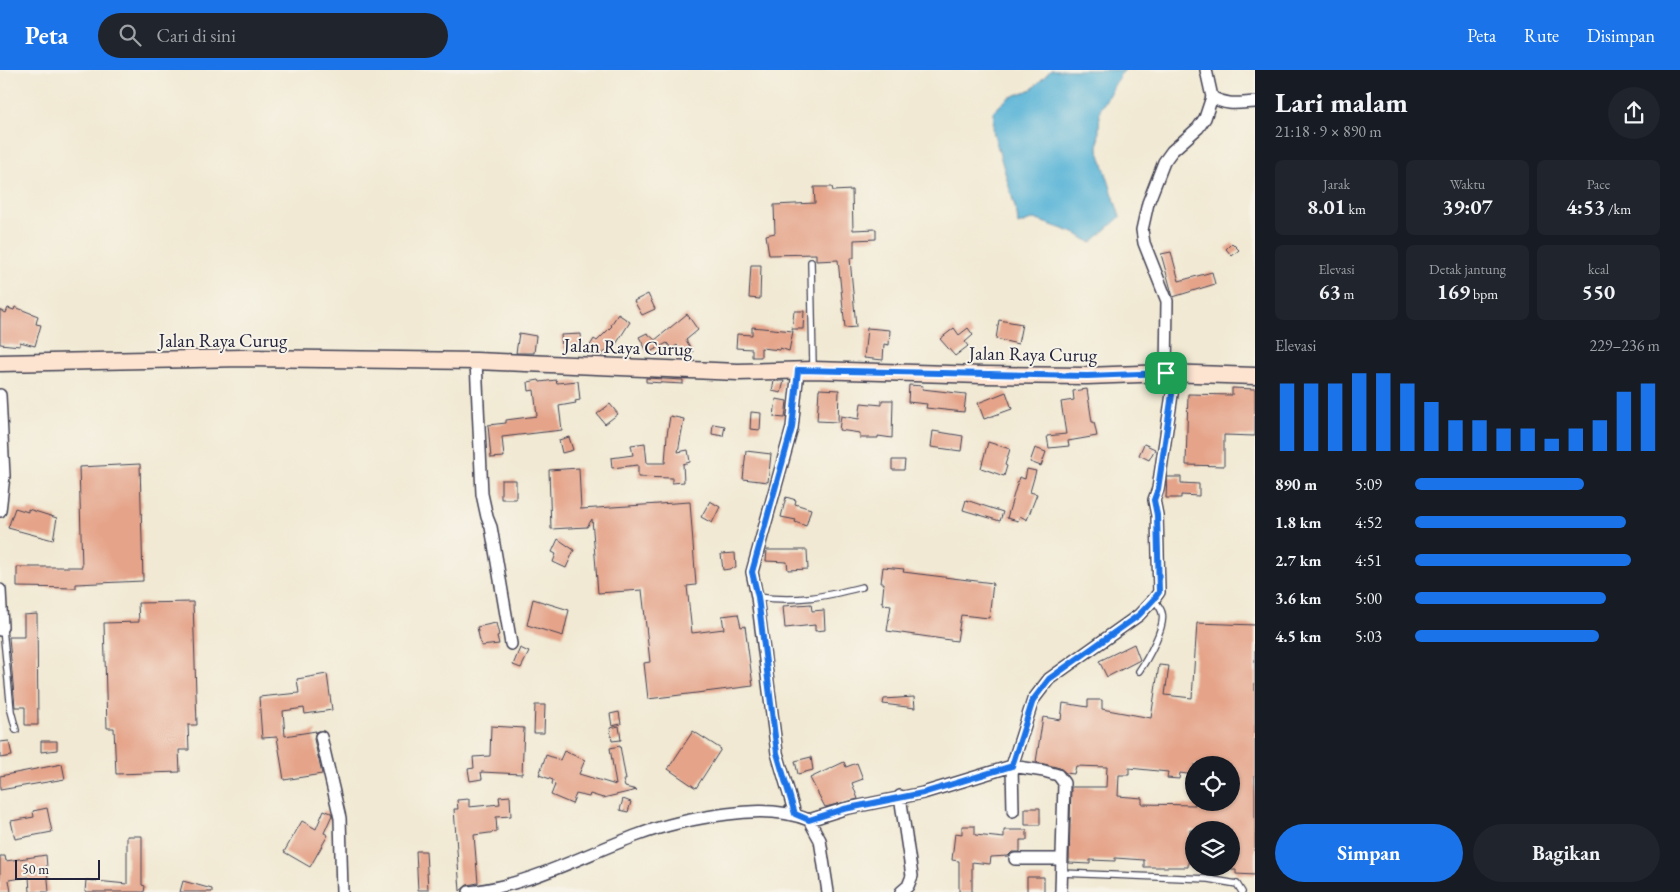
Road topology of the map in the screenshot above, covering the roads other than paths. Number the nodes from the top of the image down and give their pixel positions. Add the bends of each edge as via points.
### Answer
1 (1206, 70) edge
2 (1212, 97) junction
3 (1255, 102) edge
4 (811, 262) dead end
5 (476, 361) junction
6 (0, 363) edge
7 (806, 370) junction
8 (1171, 373) junction
9 (1255, 376) edge
10 (0, 395) edge
11 (0, 510) edge
12 (862, 587) dead end
13 (0, 590) edge
14 (758, 597) junction
15 (1154, 599) junction
16 (1, 628) edge
17 (511, 644) dead end
18 (1139, 671) dead end
19 (16, 730) dead end
20 (321, 737) dead end
21 (1012, 766) junction
22 (900, 796) junction
23 (1013, 811) dead end
24 (795, 814) junction
25 (809, 820) junction
26 (1061, 858) junction
27 (1015, 859) dead end
28 (1061, 873) junction
29 (342, 892) edge
30 (469, 892) edge
31 (828, 892) edge
32 (901, 892) edge
33 (1061, 892) edge
34 (1242, 892) edge

1 - 2 street
2 - 3 street via 1233,105
2 - 8 street via 1198,128 1164,162 1148,203 1142,230 1167,301
4 - 7 lane
5 - 6 street, Jalan Raya Curug via 242,358
5 - 7 street, Jalan Raya Curug via 738,372
5 - 17 street via 482,494 491,527
7 - 8 street, Jalan Raya Curug via 1087,376
7 - 14 street via 752,572
8 - 9 street, Jalan Raya Curug
8 - 15 street via 1158,489 1154,500 1159,592
10 - 11 street via 4,476
12 - 14 lane via 810,599
13 - 16 street
14 - 24 street via 777,753
15 - 18 lane via 1163,619 1149,656
15 - 21 street via 1139,615 1049,679 1033,700
16 - 19 lane
20 - 29 street via 340,818
21 - 22 street via 923,793
21 - 23 street
21 - 26 street via 1044,771 1062,779 1065,790
22 - 25 street
22 - 32 street via 912,876
24 - 25 street
24 - 30 street via 746,811 668,825 519,881
25 - 31 street via 820,840
26 - 27 street
26 - 28 street
28 - 33 street
28 - 34 lane via 1208,880 1237,884

